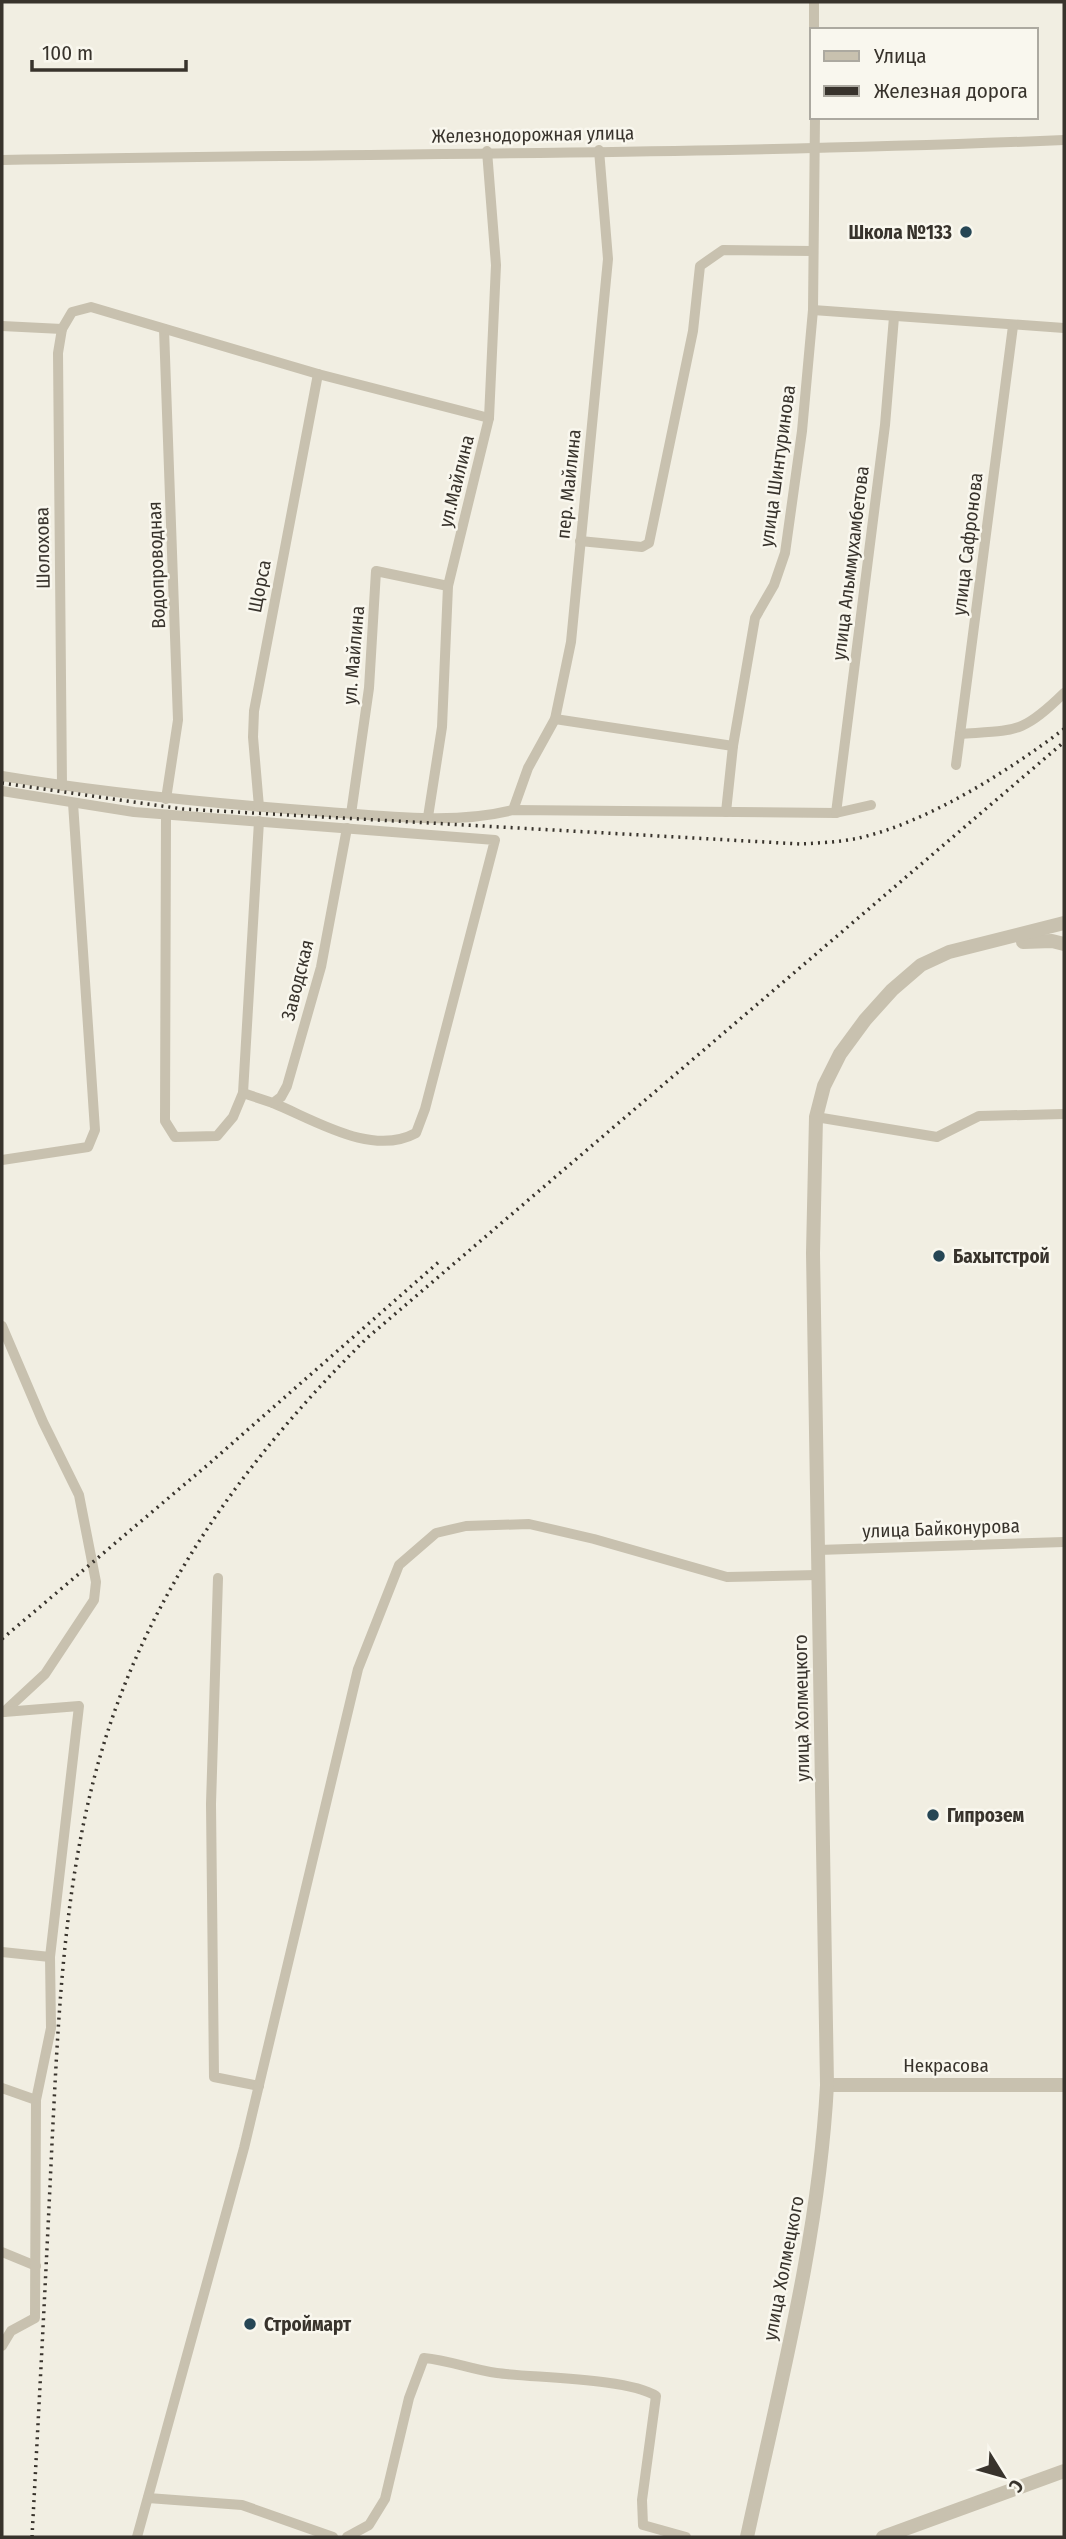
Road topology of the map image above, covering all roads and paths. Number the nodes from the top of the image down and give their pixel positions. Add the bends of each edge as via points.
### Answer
1 (814, 2) edge
2 (814, 28) edge
3 (815, 119) edge
4 (1064, 140) edge
5 (599, 150) junction
6 (816, 150) junction
7 (486, 151) junction
8 (2, 160) edge
9 (813, 251) junction
10 (813, 310) junction
11 (894, 317) junction
12 (2, 326) edge
13 (1013, 326) junction
14 (1064, 328) edge
15 (62, 329) junction
16 (164, 329) junction
17 (318, 374) junction
18 (489, 418) junction
19 (580, 541) junction
20 (448, 586) junction
21 (1064, 693) edge
22 (555, 719) junction
23 (960, 734) junction
24 (733, 746) junction
25 (956, 765) dead end
26 (2, 776) edge
27 (62, 786) junction
28 (2, 791) edge
29 (135, 795) junction
30 (166, 799) junction
31 (72, 803) junction
32 (871, 805) dead end
33 (259, 807) junction
34 (513, 810) junction
35 (134, 812) junction
36 (726, 812) junction
37 (836, 813) junction
38 (351, 814) junction
39 (166, 815) junction
40 (428, 817) junction
41 (259, 821) junction
42 (346, 828) junction
43 (1064, 923) edge
44 (1064, 944) edge
45 (977, 946) junction
46 (243, 1093) junction
47 (273, 1103) junction
48 (1064, 1114) edge
49 (816, 1117) junction
50 (2, 1160) edge
51 (2, 1326) edge
52 (1064, 1542) edge
53 (818, 1550) junction
54 (817, 1575) junction
55 (218, 1578) dead end
56 (3, 1713) edge
57 (2, 1952) edge
58 (50, 1957) junction
59 (827, 2085) junction
60 (1064, 2085) edge
61 (259, 2086) junction
62 (2, 2088) edge
63 (36, 2100) junction
64 (2, 2252) edge
65 (37, 2266) junction
66 (2, 2346) edge
67 (1064, 2471) edge
68 (148, 2498) junction
69 (137, 2537) edge
70 (333, 2537) edge
71 (347, 2537) edge
72 (686, 2537) edge
73 (747, 2537) edge
74 (883, 2537) edge

1 - 2 street
3 - 6 street, улица Шинтуринова
4 - 6 street, Железнодорожная улица
5 - 6 street, Железнодорожная улица
5 - 7 street, Железнодорожная улица
5 - 19 street, пер. Майлина via 608,259
6 - 9 street, улица Шинтуринова
7 - 8 street, Железнодорожная улица
7 - 18 street, ул.Майлина via 496,265
9 - 10 street, улица Шинтуринова
9 - 19 street via 723,250 700,266 693,331 649,543 642,547
10 - 11 street
10 - 24 street, улица Шинтуринова via 785,553 755,618
11 - 13 street
11 - 37 street, улица Альммухамбетова via 885,425
12 - 15 street
13 - 14 street
13 - 23 street, улица Сафронова
15 - 16 street, Шолохова via 72,312 91,307
15 - 27 street, Шолохова via 58,353
16 - 17 street
16 - 30 street, Водопроводная via 178,720
17 - 18 street
17 - 33 street, Щорса via 254,711
18 - 20 street, ул.Майлина
19 - 22 street, пер. Майлина via 570,642
20 - 38 street, ул. Майлина via 376,571 369,688
20 - 40 street, ул.Майлина via 442,727
21 - 23 street via 1040,717 1018,730
22 - 24 street
22 - 34 street, пер. Майлина via 528,768
23 - 25 street, улица Сафронова
24 - 36 street, улица Шинтуринова
26 - 27 street
27 - 29 street
28 - 31 street
29 - 30 street
29 - 35 street
30 - 33 street
31 - 35 street
31 - 50 street via 95,1130 88,1147
32 - 37 street
33 - 38 street
34 - 36 street
34 - 40 street via 479,819
35 - 39 street
36 - 37 street
38 - 40 street
39 - 41 street
39 - 46 street via 164,1121 176,1137 217,1136 233,1117
41 - 42 street
41 - 46 street
42 - 47 street, Заводская via 321,967 286,1086
42 - 47 street via 495,840 415,1133 400,1142 366,1140
43 - 45 street
44 - 45 street
45 - 49 street, улица Холмецкого via 921,965 892,990 841,1054 824,1086
46 - 47 street
48 - 49 street via 979,1116 937,1137
49 - 53 street, улица Холмецкого via 813,1253
51 - 56 street via 79,1495 96,1581 94,1600 46,1674
52 - 53 street, улица Байконурова
53 - 54 street, улица Холмецкого
54 - 59 street, улица Холмецкого
54 - 61 street via 727,1577 530,1524 466,1526 436,1533 399,1565 358,1669
55 - 61 street via 211,1804 214,2077
56 - 58 street via 79,1706
57 - 58 street
58 - 63 street via 51,2028
59 - 60 street, Некрасова
59 - 73 street, улица Холмецкого via 824,2151 806,2259
61 - 68 street
62 - 63 street
63 - 65 street
64 - 65 street
65 - 66 street via 35,2318 10,2331
67 - 74 street
68 - 69 street
68 - 70 street via 242,2505
71 - 72 street via 369,2525 385,2499 409,2398 424,2358 494,2373 649,2391 656,2396 642,2500 643,2525

